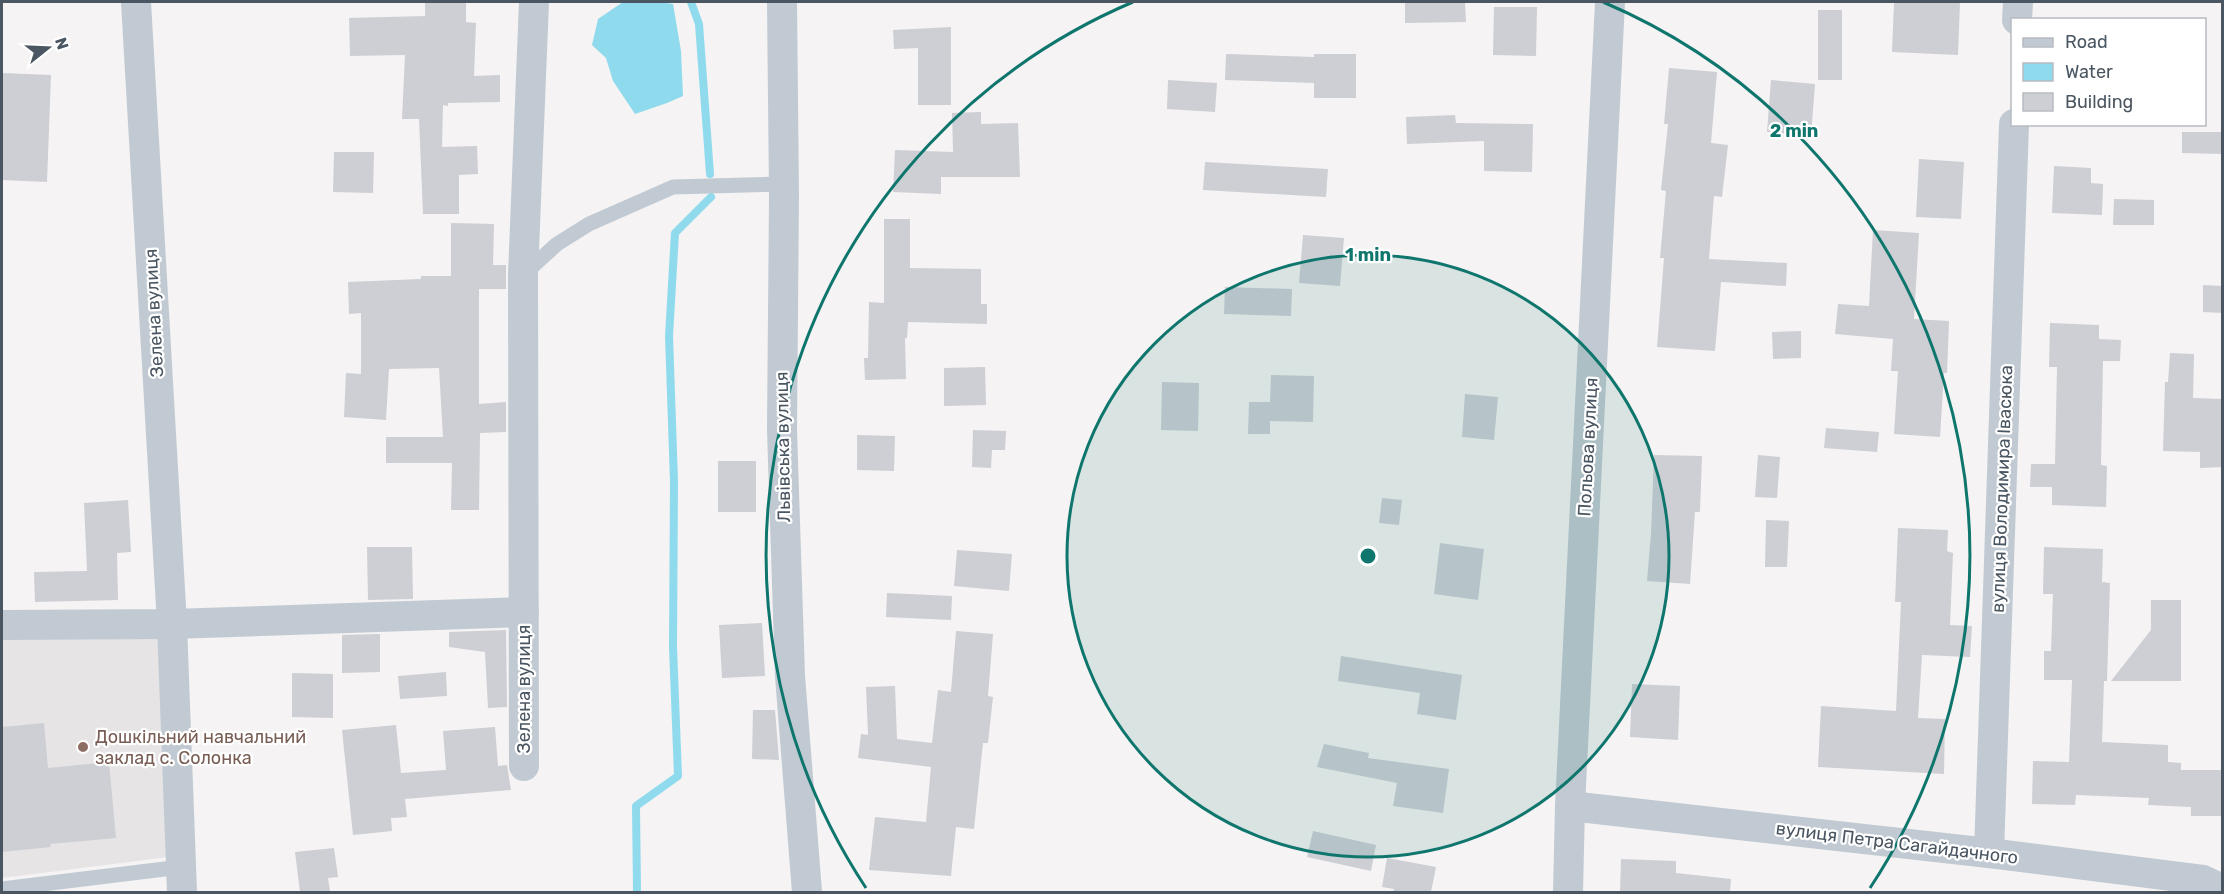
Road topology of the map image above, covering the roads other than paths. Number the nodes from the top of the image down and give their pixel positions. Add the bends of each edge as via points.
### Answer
1 (136, 2) edge
2 (534, 2) edge
3 (782, 2) edge
4 (1610, 2) edge
5 (2018, 2) edge
6 (2017, 18) edge
7 (2014, 126) edge
8 (784, 184) junction
9 (523, 275) junction
10 (524, 612) junction
11 (172, 624) junction
12 (2, 625) edge
13 (524, 766) dead end
14 (1570, 806) junction
15 (1989, 853) junction
16 (181, 880) edge
17 (2, 889) edge
18 (2223, 889) edge
19 (807, 892) edge
20 (1568, 892) edge

1 - 11 street, Зелена вулиця
2 - 9 street, Зелена вулиця
3 - 8 street, Львівська вулиця
4 - 14 street, Польова вулиця
5 - 6 street
7 - 15 street, вулиця Володимира Івасюка
8 - 9 lane via 674,187 589,224 557,244
8 - 19 street, Львівська вулиця via 782,430 786,585
9 - 10 street, Зелена вулиця
10 - 11 street, Зелена вулиця
10 - 13 street, Зелена вулиця
11 - 12 street, Зелена вулиця
11 - 16 street, Зелена вулиця
14 - 15 street, вулиця Петра Сагайдачного
14 - 20 street, Польова вулиця
15 - 18 street, вулиця Петра Сагайдачного via 2203,880
16 - 17 lane

